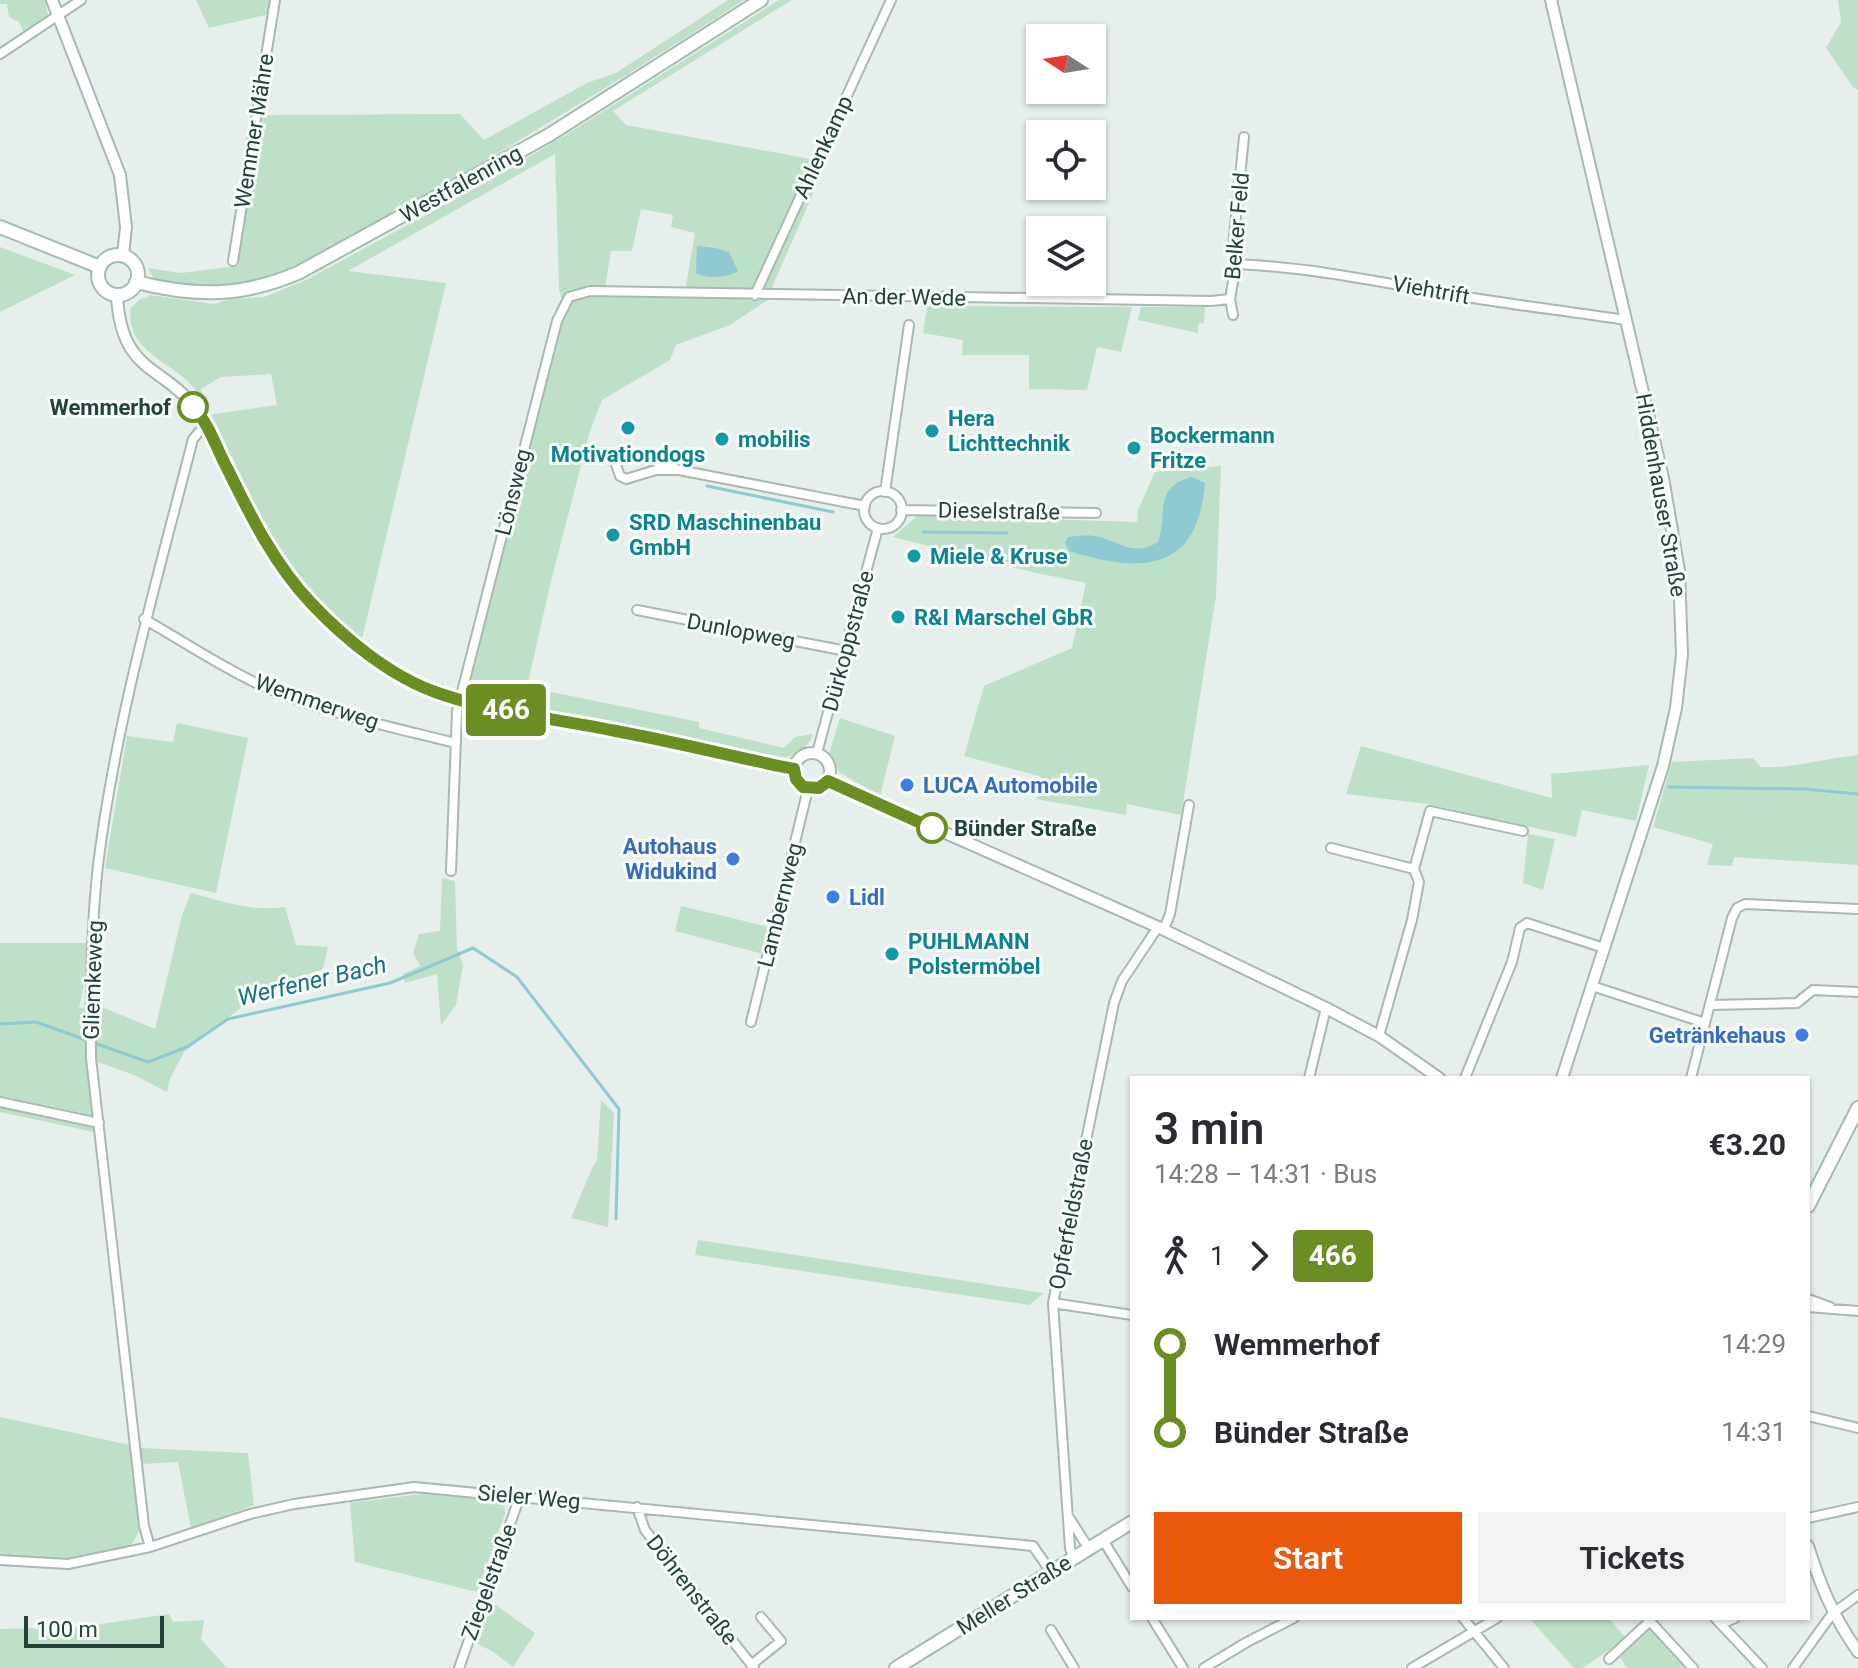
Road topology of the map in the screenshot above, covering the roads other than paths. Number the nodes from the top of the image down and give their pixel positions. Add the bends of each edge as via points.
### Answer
1 (52, 0) edge
2 (81, 0) edge
3 (275, 0) edge
4 (761, 0) edge
5 (891, 0) edge
6 (1551, 0) edge
7 (58, 16) junction
8 (0, 54) edge
9 (1244, 137) dead end
10 (0, 227) edge
11 (123, 255) junction
12 (233, 261) dead end
13 (1236, 264) junction
14 (100, 267) junction
15 (136, 282) junction
16 (578, 292) joint
17 (117, 295) junction
18 (755, 295) junction
19 (1230, 299) junction
20 (1233, 315) dead end
21 (1626, 320) junction
22 (909, 325) dead end
23 (205, 425) junction
24 (679, 470) junction
25 (885, 492) junction
26 (865, 506) junction
27 (901, 510) junction
28 (1096, 513) dead end
29 (878, 528) junction
30 (637, 610) dead end
31 (144, 619) junction
32 (846, 651) junction
33 (459, 699) junction
34 (455, 743) junction
35 (817, 753) junction
36 (794, 769) junction
37 (828, 781) junction
38 (808, 789) junction
39 (1189, 805) dead end
40 (1523, 831) dead end
41 (1331, 848) dead end
42 (1414, 869) junction
43 (451, 871) dead end
44 (1858, 909) edge
45 (1161, 928) junction
46 (1604, 948) junction
47 (1592, 986) junction
48 (1858, 992) edge
49 (1710, 1005) junction
50 (1326, 1008) junction
51 (751, 1022) dead end
52 (1705, 1023) junction
53 (1379, 1036) junction
54 (1309, 1076) edge
55 (1436, 1076) edge
56 (1466, 1076) edge
57 (1563, 1076) edge
58 (1692, 1076) edge
59 (0, 1102) edge
60 (1858, 1108) edge
61 (99, 1123) junction
62 (1810, 1202) edge
63 (1810, 1300) edge
64 (1053, 1303) junction
65 (1810, 1307) edge
66 (1838, 1310) junction
67 (1858, 1311) edge
68 (1130, 1315) edge
69 (1810, 1416) edge
70 (1858, 1428) edge
71 (520, 1496) junction
72 (637, 1507) junction
73 (1858, 1507) edge
74 (1068, 1516) junction
75 (1810, 1518) edge
76 (1130, 1523) edge
77 (1103, 1540) junction
78 (150, 1547) junction
79 (1089, 1549) junction
80 (1810, 1552) edge
81 (1073, 1558) junction
82 (0, 1560) edge
83 (1051, 1572) junction
84 (1130, 1584) edge
85 (1858, 1595) edge
86 (1832, 1614) junction
87 (761, 1617) dead end
88 (1153, 1620) edge
89 (1290, 1620) edge
90 (1464, 1620) edge
91 (1493, 1620) edge
92 (1648, 1620) edge
93 (1718, 1621) edge
94 (1051, 1630) dead end
95 (1472, 1632) junction
96 (1858, 1652) edge
97 (1609, 1659) dead end
98 (752, 1666) edge
99 (459, 1668) edge
100 (896, 1668) edge
101 (1074, 1668) edge
102 (1183, 1668) edge
103 (1204, 1668) edge
104 (1412, 1668) edge
105 (1504, 1668) edge
106 (1693, 1668) edge
107 (1762, 1668) edge
108 (1793, 1668) edge

1 - 7 street
2 - 7 street
3 - 12 street, Wemmer Mähre
4 - 15 main road, Westfalenring via 549,135 298,273 238,291 186,293
5 - 18 street, Ahlenkamp
6 - 21 street, Hiddenhauser Straße
7 - 8 street
7 - 11 street via 120,175 126,227
9 - 13 street, Belker Feld via 1233,246
10 - 14 main road
11 - 14 main road via 107,258
11 - 15 main road via 136,266
13 - 19 street, Belker Feld
13 - 21 street, Viehtrift via 1355,276
14 - 17 main road via 101,286
15 - 17 main road
16 - 18 street, An der Wede
16 - 33 street, Lönsweg via 569,297 557,321
17 - 23 street via 121,329 133,354 176,390
18 - 19 street, An der Wede
19 - 20 street, Belker Feld
21 - 46 street, Hiddenhauser Straße via 1679,571 1682,655 1663,766
22 - 25 street
23 - 31 street, Gliemkeweg via 193,439
23 - 33 street via 253,520 310,603 398,673
24 - 24 street via 634,454 622,455 616,465 626,479
24 - 26 street
25 - 26 street via 870,497
25 - 27 street via 895,496
26 - 29 street via 866,518
27 - 28 street, Dieselstraße
27 - 29 street via 894,525
29 - 32 street, Dürkoppstraße
30 - 32 street, Dunlopweg
31 - 34 street, Wemmerweg via 280,693
31 - 61 street, Gliemkeweg via 98,869 90,994
32 - 35 street, Dürkoppstraße
33 - 34 street, Lönsweg
33 - 36 street
34 - 43 street, Lönsweg
35 - 36 street via 804,754
35 - 37 street via 829,764
36 - 38 street via 796,779
37 - 38 street
37 - 45 street
38 - 51 street, Lambernweg
39 - 45 street via 1170,914
40 - 42 street via 1430,811
41 - 42 street
42 - 53 street via 1419,882 1411,923
44 - 49 street via 1745,904 1737,908
45 - 50 street
45 - 64 street, Opferfeldstraße via 1122,981 1114,1003
46 - 47 street, Hiddenhauser Straße
46 - 56 street via 1523,925
47 - 52 street
47 - 57 street, Hiddenhauser Straße
48 - 49 street via 1813,990 1797,1003
49 - 52 street
50 - 53 street
50 - 54 street
52 - 58 street
53 - 55 street
59 - 61 street
60 - 62 main road
61 - 78 street, Gliemkeweg
63 - 66 street
64 - 68 street
64 - 74 street, Opferfeldstraße
65 - 66 street
66 - 67 street
69 - 70 street
71 - 72 street, Sieler Weg
71 - 78 street, Sieler Weg via 414,1487 339,1497 250,1514
71 - 99 street, Ziegelstraße
72 - 83 street, Sieler Weg via 1033,1546
72 - 98 street, Döhrenstraße via 645,1530
73 - 75 street
74 - 79 street, Opferfeldstraße
74 - 81 street, Opferfeldstraße
76 - 77 main road, Meller Straße
77 - 79 main road, Meller Straße
77 - 84 street
78 - 82 street, Sieler Weg via 68,1564
79 - 81 main road, Meller Straße
80 - 86 street
81 - 83 main road, Meller Straße
83 - 100 main road, Meller Straße
85 - 86 street
86 - 96 street
86 - 108 street
87 - 98 street via 781,1641
88 - 102 street
89 - 103 street
90 - 95 street
91 - 95 street
92 - 97 street
92 - 106 street
93 - 107 street
94 - 101 street
95 - 104 street
95 - 105 street

